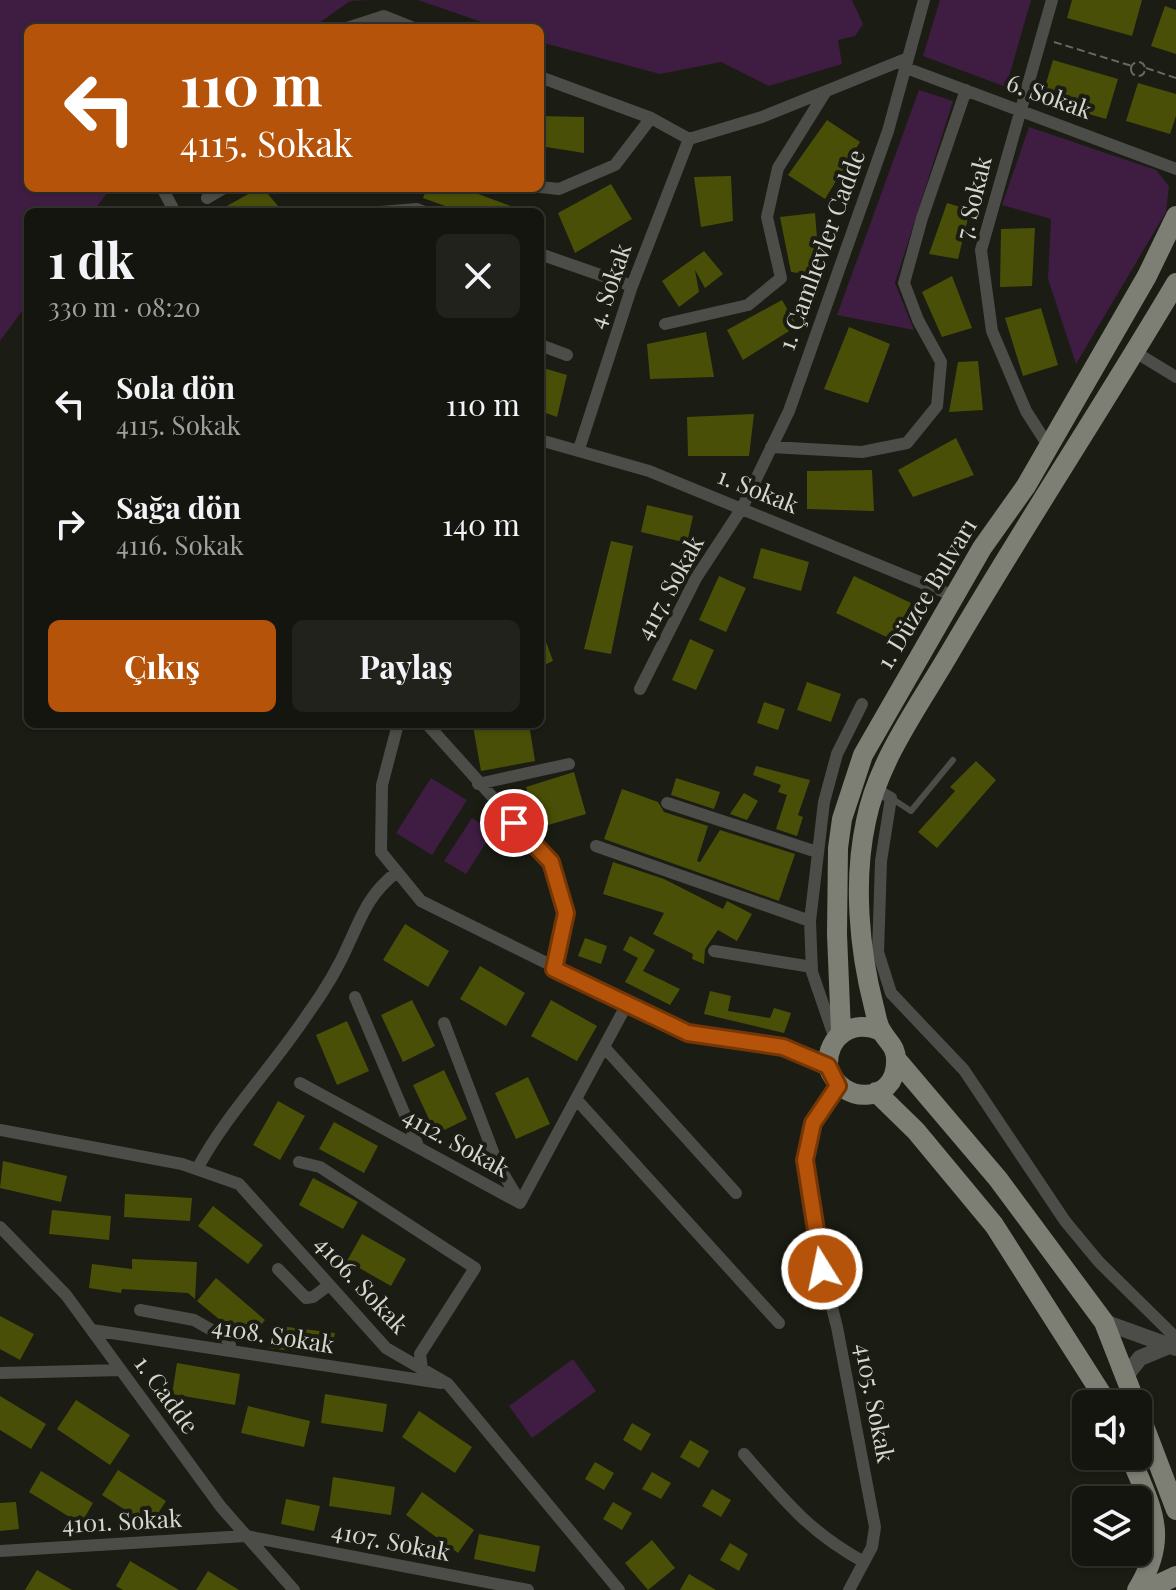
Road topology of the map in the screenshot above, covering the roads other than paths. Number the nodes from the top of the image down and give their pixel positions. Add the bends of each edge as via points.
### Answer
1 (924, 0) edge
2 (1052, 0) edge
3 (359, 24) edge
4 (404, 24) edge
5 (907, 63) junction
6 (544, 78) edge
7 (966, 90) junction
8 (826, 91) junction
9 (1021, 111) junction
10 (651, 118) junction
11 (689, 139) junction
12 (1176, 169) edge
13 (544, 187) edge
14 (217, 192) edge
15 (207, 198) dead end
16 (1176, 216) edge
17 (544, 255) edge
18 (1176, 283) edge
19 (632, 286) junction
20 (665, 324) dead end
21 (544, 346) edge
22 (1135, 352) junction
23 (567, 355) dead end
24 (1176, 377) edge
25 (544, 441) edge
26 (771, 447) junction
27 (1049, 447) junction
28 (579, 449) junction
29 (742, 508) junction
30 (954, 596) junction
31 (640, 689) dead end
32 (862, 704) dead end
33 (397, 728) edge
34 (430, 728) edge
35 (953, 760) dead end
36 (569, 764) dead end
37 (478, 784) junction
38 (883, 794) junction
39 (667, 803) dead end
40 (596, 846) dead end
41 (817, 852) junction
42 (397, 872) junction
43 (810, 921) junction
44 (714, 951) dead end
45 (812, 967) junction
46 (554, 969) junction
47 (355, 997) dead end
48 (627, 1004) junction
49 (444, 1023) dead end
50 (881, 1031) junction
51 (838, 1036) junction
52 (604, 1047) junction
53 (897, 1060) junction
54 (828, 1066) junction
55 (300, 1083) dead end
56 (838, 1086) junction
57 (876, 1092) junction
58 (576, 1099) junction
59 (0, 1130) edge
60 (419, 1148) junction
61 (299, 1162) dead end
62 (197, 1169) junction
63 (736, 1193) dead end
64 (520, 1203) junction
65 (0, 1227) edge
66 (278, 1269) dead end
67 (329, 1285) junction
68 (140, 1310) dead end
69 (1104, 1322) junction
70 (779, 1323) dead end
71 (92, 1330) junction
72 (1174, 1344) edge
73 (231, 1351) junction
74 (422, 1369) junction
75 (121, 1370) junction
76 (0, 1373) edge
77 (1125, 1377) junction
78 (448, 1384) junction
79 (1099, 1390) edge
80 (1130, 1390) edge
81 (1152, 1447) edge
82 (744, 1454) dead end
83 (1135, 1470) edge
84 (1176, 1510) edge
85 (246, 1536) junction
86 (0, 1551) edge
87 (864, 1562) junction
88 (1176, 1576) edge
89 (294, 1590) edge
90 (528, 1590) edge
91 (619, 1590) edge
92 (849, 1590) edge
93 (1137, 1590) edge
94 (1146, 1590) edge

1 - 5 street, 1. Çamlıevler Cadde
2 - 9 street, 7. Sokak
3 - 4 street via 384,16
5 - 7 street, 6. Sokak
5 - 8 street
5 - 26 street, 1. Çamlıevler Cadde via 789,411
6 - 10 street
7 - 9 street, 6. Sokak
7 - 26 street via 904,283 941,362 937,406 907,443 862,452
8 - 11 street
8 - 20 street via 778,168 767,217 781,278 748,305
9 - 12 street, 6. Sokak
9 - 27 street, 7. Sokak via 981,250 992,331 1026,411
10 - 11 street
10 - 13 street via 615,165 559,189
11 - 19 street, 4. Sokak
14 - 15 street
16 - 27 main road, 1. Düzce Bulvarı
17 - 19 street
18 - 22 main road, 1. Düzce Bulvarı
19 - 28 street, 4. Sokak
21 - 23 street
22 - 24 street
22 - 38 main road, 1. Düzce Bulvarı via 891,753
25 - 28 street, 1. Sokak
26 - 29 street, 1. Çamlıevler Cadde
27 - 30 main road, 1. Düzce Bulvarı
28 - 29 street, 1. Sokak
29 - 30 street, 1. Sokak
29 - 31 street, 4117. Sokak via 696,578
30 - 51 main road, 1. Düzce Bulvarı via 863,755 842,819
32 - 41 street via 837,754
33 - 42 street via 382,785 381,852
34 - 37 street
35 - 38 lane via 911,811
36 - 37 street
37 - 46 street via 551,862 566,913
38 - 50 main road, 1. Düzce Bulvarı via 866,821 860,893 862,938
38 - 72 street via 878,952 891,993 964,1070 1065,1221
39 - 41 street
40 - 43 street
41 - 43 street
42 - 46 street via 421,901
42 - 62 street via 369,898 308,1014 226,1120
43 - 45 street
44 - 45 street
45 - 51 street
46 - 48 street
47 - 60 street
48 - 52 street, 4112. Sokak
48 - 54 street via 688,1033 783,1047
49 - 64 street via 498,1165
50 - 51 main road via 861,1026
50 - 53 main road
51 - 54 main road
52 - 58 street, 4112. Sokak
52 - 63 street
53 - 57 main road via 890,1081
53 - 69 main road via 998,1179
54 - 56 main road
55 - 60 street, 4112. Sokak
56 - 57 main road via 859,1095
56 - 87 street, 4105. Sokak via 813,1123 805,1160 875,1527
57 - 79 main road via 916,1131 994,1225
58 - 64 street, 4112. Sokak
58 - 70 street
59 - 62 street, 4106. Sokak
60 - 64 street, 4112. Sokak
61 - 74 street via 320,1167 475,1268 420,1354
62 - 67 street, 4106. Sokak via 239,1184
65 - 71 street, 1. Cadde
66 - 67 street via 306,1298
67 - 74 street, 4106. Sokak via 386,1348
68 - 73 street via 202,1323 229,1340
69 - 72 street
69 - 77 main road
71 - 73 street, 4108. Sokak
71 - 75 street, 1. Cadde
72 - 77 street via 1140,1358
73 - 78 street, 4108. Sokak
74 - 78 street, 4106. Sokak
75 - 76 street
75 - 85 street, 1. Cadde
77 - 80 main road
78 - 91 street, 4106. Sokak
81 - 84 main road
82 - 87 street via 807,1525
83 - 93 main road via 1157,1532 1156,1550
85 - 86 street, 4101. Sokak
85 - 89 street, 1. Cadde
85 - 90 street, 4107. Sokak
87 - 92 street, 4105. Sokak
88 - 94 main road

